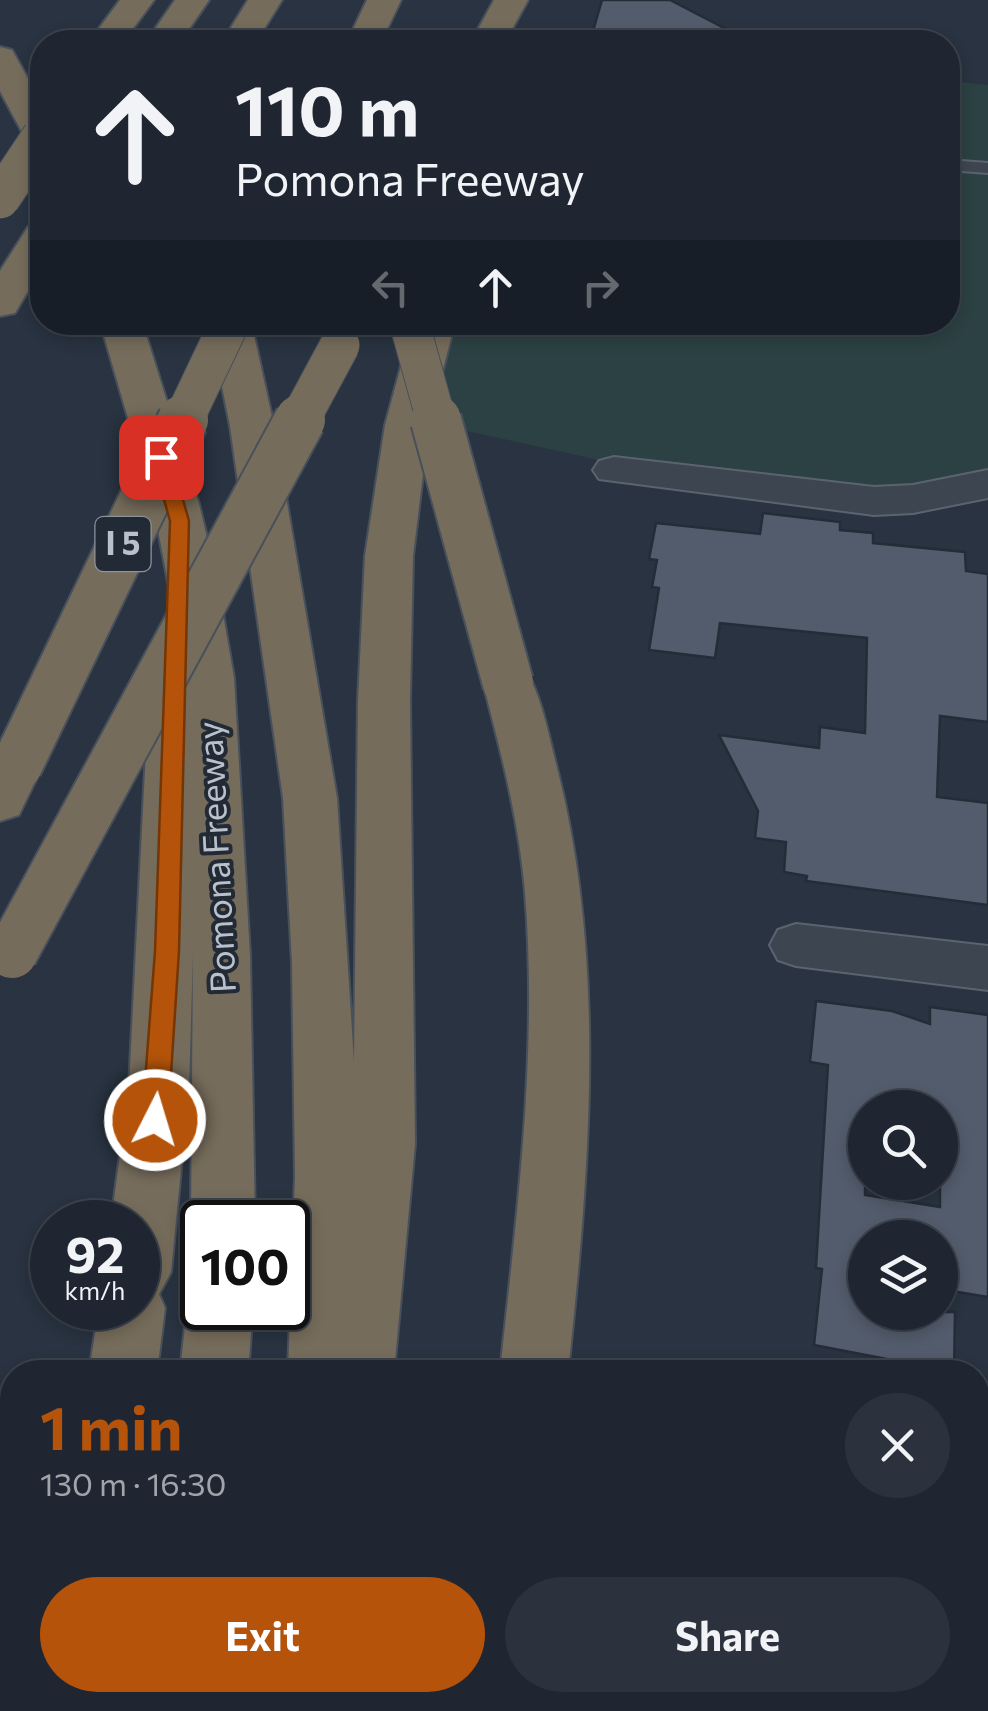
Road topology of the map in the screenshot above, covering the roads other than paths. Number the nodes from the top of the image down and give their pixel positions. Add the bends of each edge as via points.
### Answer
1 (192, 0) edge
2 (384, 0) edge
3 (412, 0) edge
4 (501, 0) edge
5 (284, 6) edge
6 (171, 30) edge
7 (254, 30) edge
8 (370, 30) edge
9 (401, 30) edge
10 (473, 30) edge
11 (492, 30) edge
12 (505, 30) edge
13 (0, 57) edge
14 (30, 113) edge
15 (30, 154) edge
16 (960, 166) edge
17 (988, 168) edge
18 (0, 199) edge
19 (30, 255) edge
20 (0, 304) edge
21 (125, 335) edge
22 (224, 335) edge
23 (233, 335) edge
24 (345, 335) edge
25 (413, 335) edge
26 (431, 335) edge
27 (614, 470) dead end
28 (988, 484) edge
29 (180, 521) junction
30 (9, 782) edge
31 (796, 946) dead end
32 (6, 963) edge
33 (988, 968) edge
34 (146, 1200) edge
35 (223, 1200) edge
36 (129, 1330) edge
37 (218, 1330) edge
38 (125, 1360) edge
39 (215, 1360) edge
40 (322, 1360) edge
41 (361, 1360) edge
42 (535, 1360) edge

1 - 6 highway
2 - 8 highway
3 - 9 highway
4 - 10 highway
4 - 11 highway
4 - 12 highway
5 - 7 highway
13 - 14 highway
15 - 18 highway, bridge
16 - 17 lane
19 - 20 highway
21 - 29 highway, Pomona Freeway
22 - 30 highway, I 5, bridge
23 - 40 highway via 310,798 326,1137
24 - 32 highway, bridge
25 - 42 highway, bridge via 545,835 558,973 556,1115
26 - 41 highway via 407,424 390,556 384,1144
27 - 28 street via 874,501
29 - 34 highway via 166,970
29 - 35 highway, Pomona Freeway via 201,620 216,774 226,1075
31 - 33 street
36 - 38 highway
37 - 39 highway

